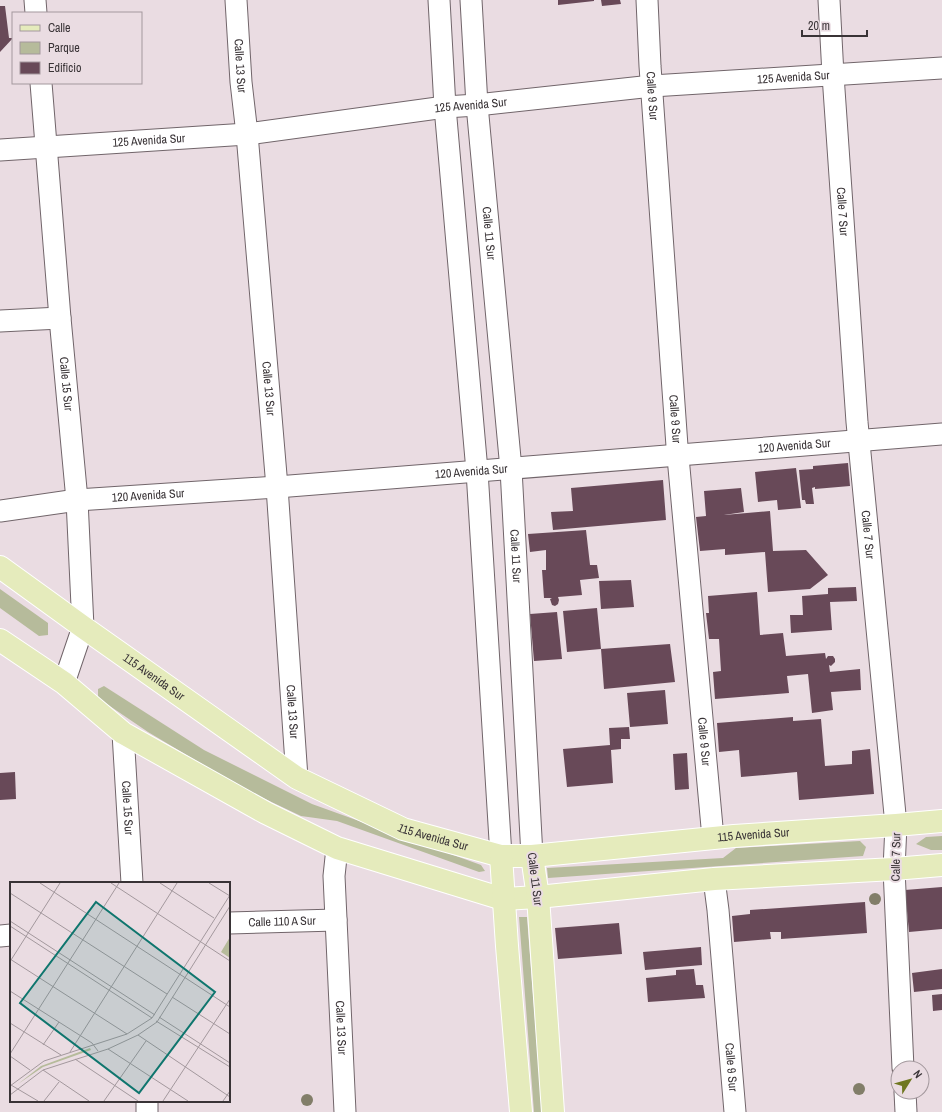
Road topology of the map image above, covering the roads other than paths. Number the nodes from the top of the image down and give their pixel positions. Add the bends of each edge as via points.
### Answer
1 (35, 0) edge
2 (236, 0) edge
3 (438, 0) edge
4 (471, 0) edge
5 (647, 0) edge
6 (829, 0) edge
7 (36, 12) edge
8 (942, 68) edge
9 (833, 75) junction
10 (41, 84) edge
11 (652, 86) junction
12 (477, 105) junction
13 (445, 107) junction
14 (247, 134) junction
15 (47, 147) junction
16 (0, 150) edge
17 (60, 318) junction
18 (0, 321) edge
19 (942, 434) edge
20 (858, 440) junction
21 (678, 455) junction
22 (511, 469) junction
23 (477, 471) junction
24 (277, 487) junction
25 (77, 500) junction
26 (0, 510) edge
27 (0, 567) edge
28 (83, 627) junction
29 (0, 640) edge
30 (64, 683) junction
31 (123, 733) junction
32 (297, 778) junction
33 (942, 821) edge
34 (896, 825) junction
35 (713, 838) junction
36 (337, 848) junction
37 (500, 856) junction
38 (532, 856) junction
39 (942, 865) edge
40 (894, 869) junction
41 (714, 879) junction
42 (132, 882) edge
43 (538, 897) junction
44 (503, 899) junction
45 (336, 920) junction
46 (230, 923) edge
47 (10, 935) edge
48 (0, 936) edge
49 (903, 1060) edge
50 (905, 1100) edge
51 (147, 1102) edge
52 (148, 1112) edge
53 (345, 1112) edge
54 (521, 1112) edge
55 (553, 1112) edge
56 (735, 1112) edge
57 (906, 1112) edge

1 - 7 street
2 - 14 street, Calle 13 Sur
3 - 13 street
4 - 12 street, Calle 11 Sur
5 - 11 street, Calle 9 Sur
6 - 9 street, Calle 7 Sur
8 - 9 street, 125 Avenida Sur
9 - 11 street, 125 Avenida Sur
9 - 20 street, Calle 7 Sur
10 - 15 street, Calle 15 Sur
11 - 12 street, 125 Avenida Sur
11 - 21 street, Calle 9 Sur
12 - 13 street, 125 Avenida Sur
12 - 22 street, Calle 11 Sur
13 - 14 street, 125 Avenida Sur
13 - 23 street
14 - 15 street, 125 Avenida Sur
14 - 24 street, Calle 13 Sur
15 - 16 street, 125 Avenida Sur
15 - 17 street, Calle 15 Sur
17 - 18 street
17 - 25 street, Calle 15 Sur
19 - 20 street, 120 Avenida Sur
20 - 21 street, 120 Avenida Sur
20 - 34 street, Calle 7 Sur
21 - 22 street, 120 Avenida Sur
21 - 35 street, Calle 9 Sur
22 - 23 street, 120 Avenida Sur
22 - 38 street, Calle 11 Sur
23 - 24 street, 120 Avenida Sur
23 - 37 street
24 - 25 street, 120 Avenida Sur
24 - 32 street, Calle 13 Sur
25 - 26 street, 120 Avenida Sur
25 - 28 street, Calle 15 Sur
27 - 28 main road, 115 Avenida Sur
28 - 30 street, Calle 15 Sur
28 - 32 main road, 115 Avenida Sur
29 - 30 main road
30 - 31 main road
31 - 36 main road via 266,813
31 - 42 street, Calle 15 Sur
32 - 37 main road, 115 Avenida Sur via 403,829
33 - 34 main road, 115 Avenida Sur
34 - 35 main road, 115 Avenida Sur
34 - 40 street, Calle 7 Sur
35 - 38 main road, 115 Avenida Sur
36 - 44 main road
36 - 45 street, Calle 13 Sur via 334,876
37 - 38 main road, 115 Avenida Sur
37 - 44 main road
38 - 43 main road, Calle 11 Sur
39 - 40 main road
40 - 41 main road
40 - 49 street, Calle 7 Sur
41 - 43 main road
41 - 56 street, Calle 9 Sur
43 - 44 main road
43 - 55 main road, Calle 11 Sur
44 - 54 main road
45 - 46 street, Calle 110 A Sur
45 - 53 street, Calle 13 Sur
47 - 48 street
50 - 57 street
51 - 52 street

